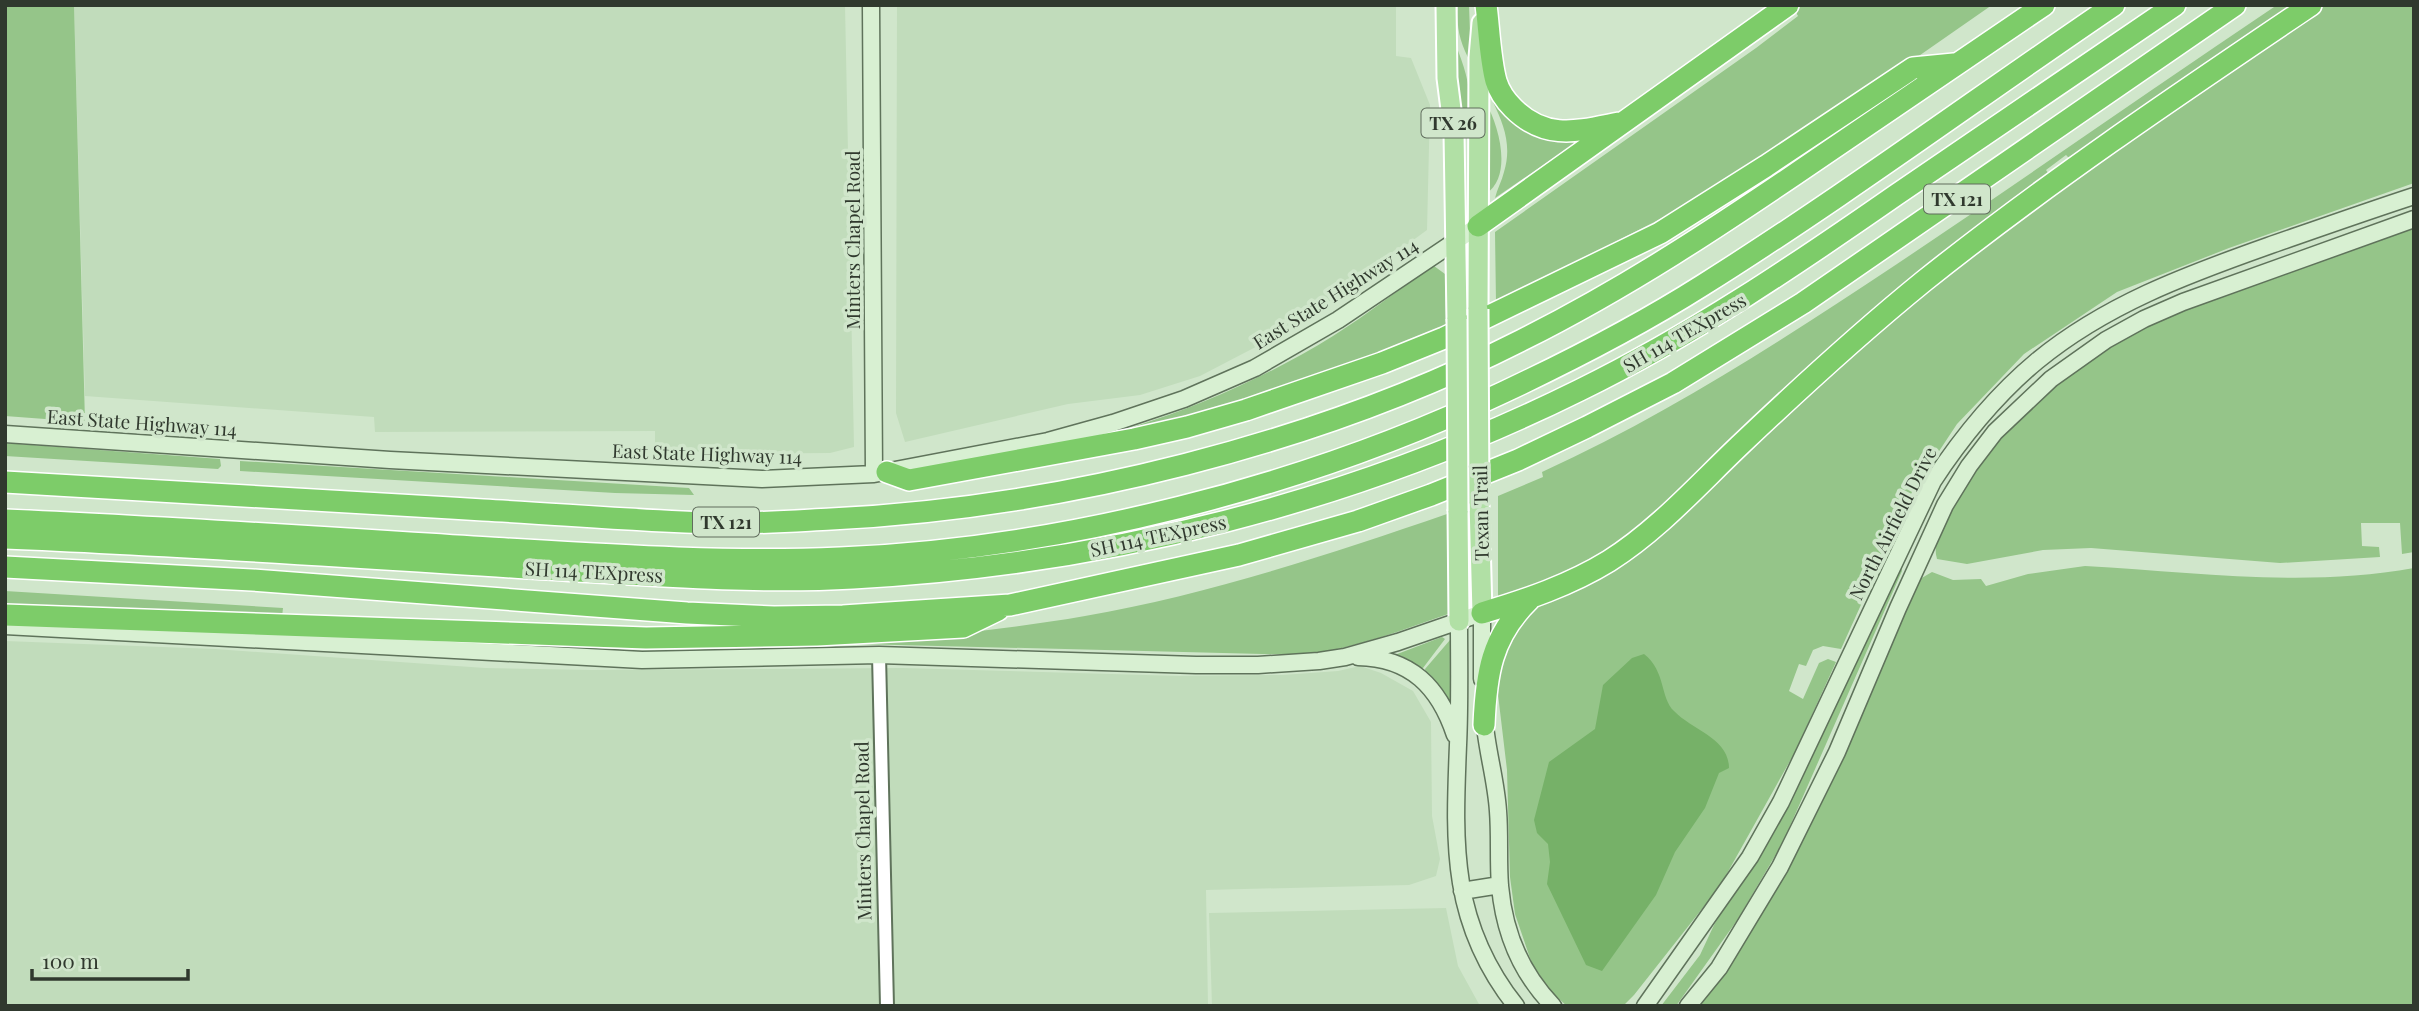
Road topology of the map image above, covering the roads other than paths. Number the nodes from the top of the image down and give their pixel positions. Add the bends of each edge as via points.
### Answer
1 (871, 5) edge
2 (1446, 5) edge
3 (1485, 5) edge
4 (1788, 5) edge
5 (2044, 5) edge
6 (2114, 5) edge
7 (2175, 5) edge
8 (2235, 5) edge
9 (2311, 5) edge
10 (1959, 63) junction
11 (1624, 122) junction
12 (2414, 196) edge
13 (2414, 219) edge
14 (1478, 226) junction
15 (1456, 242) junction
16 (5, 434) edge
17 (881, 473) junction
18 (5, 482) edge
19 (5, 520) edge
20 (5, 538) edge
21 (5, 567) edge
22 (1530, 598) junction
23 (1010, 605) junction
24 (1482, 613) junction
25 (5, 615) edge
26 (1459, 621) junction
27 (5, 626) edge
28 (879, 655) junction
29 (1345, 657) junction
30 (1484, 725) junction
31 (1458, 744) junction
32 (1500, 885) junction
33 (1462, 891) junction
34 (887, 1006) edge
35 (1516, 1006) edge
36 (1553, 1006) edge
37 (1645, 1006) edge
38 (1688, 1006) edge

1 - 17 main road, Minters Chapel Road
2 - 15 main road, Texan Trail / TX 26
3 - 11 highway via 1495,80 1522,118 1559,132
3 - 14 main road, Texan Trail / TX 26 via 1479,57
4 - 11 highway
5 - 10 highway, TX 121
6 - 19 highway, SH 114 TEXpress via 1712,280 1568,361 1501,394 1360,451 1165,510 979,545 771,561
7 - 20 highway, SH 114 TEXpress via 1777,278 1646,356 1439,453 1225,522 1037,559 849,579 697,578
8 - 23 highway, TX 121 via 1803,303 1673,383 1587,427 1505,465 1358,521 1240,555
9 - 22 highway via 2060,177 1923,282 1786,401 1632,545 1583,575
10 - 17 highway via 1913,68 1660,233 1382,363 1246,410 1134,439 909,480
10 - 18 highway, TX 121 via 1690,246 1519,342 1430,382 1288,434 1139,475 911,513 713,523
11 - 14 highway
12 - 37 main road, North Airfield Drive via 2232,259 2132,300 2037,361 1979,417 1933,481 1781,802 1707,921
13 - 38 main road, North Airfield Drive via 2144,319 2051,379 1995,432 1945,505 1837,752 1780,867 1719,968
14 - 15 main road, East State Highway 114
14 - 24 main road, Texan Trail / TX 26, bridge
15 - 17 main road, East State Highway 114 via 1291,348 1184,399 1057,439
15 - 26 main road, Texan Trail, bridge
16 - 17 main road, East State Highway 114 via 750,478
21 - 23 highway, TX 121 via 774,617
22 - 24 highway
22 - 30 highway via 1499,638 1487,677
23 - 25 highway via 963,627 698,638
24 - 26 main road
24 - 30 main road, Texan Trail
26 - 29 main road
26 - 31 main road, Texan Trail
27 - 28 main road via 642,660
28 - 29 main road via 1196,665 1289,664
28 - 34 street, Minters Chapel Road
29 - 31 main road via 1373,657 1400,664 1421,677 1450,718
30 - 32 main road, Texan Trail via 1499,812
31 - 33 main road, Texan Trail via 1455,818
32 - 33 main road
32 - 36 main road, Texan Trail via 1511,941 1525,970
33 - 35 main road, Texan Trail via 1469,924 1484,956

